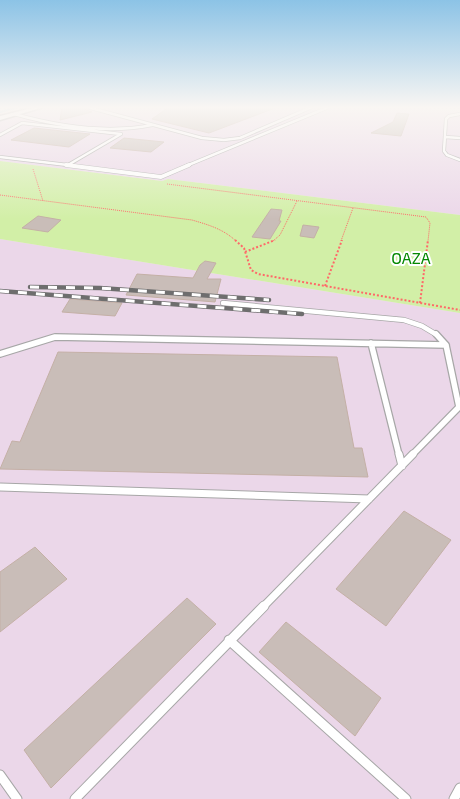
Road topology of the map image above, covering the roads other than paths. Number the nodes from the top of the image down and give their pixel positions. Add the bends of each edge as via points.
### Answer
1 (103, 144) edge
2 (240, 144) edge
3 (444, 144) edge
4 (0, 157) edge
5 (460, 160) edge
6 (68, 165) junction
7 (224, 303) dead end
8 (371, 343) junction
9 (446, 344) junction
10 (0, 354) edge
11 (460, 410) edge
12 (402, 466) junction
13 (0, 487) edge
14 (369, 499) junction
15 (229, 640) junction
16 (0, 775) edge
17 (460, 788) edge
18 (17, 799) edge
19 (75, 799) edge
20 (406, 799) edge
21 (454, 799) edge

1 - 6 lane
2 - 6 lane via 161,177
3 - 5 lane via 446,155
4 - 6 lane
7 - 9 lane via 404,320 428,328
8 - 9 lane
8 - 10 lane via 55,337
8 - 12 lane
9 - 11 lane
11 - 12 lane
12 - 14 lane
13 - 14 lane
14 - 15 lane
15 - 19 lane
15 - 20 lane
16 - 18 lane
17 - 21 lane

